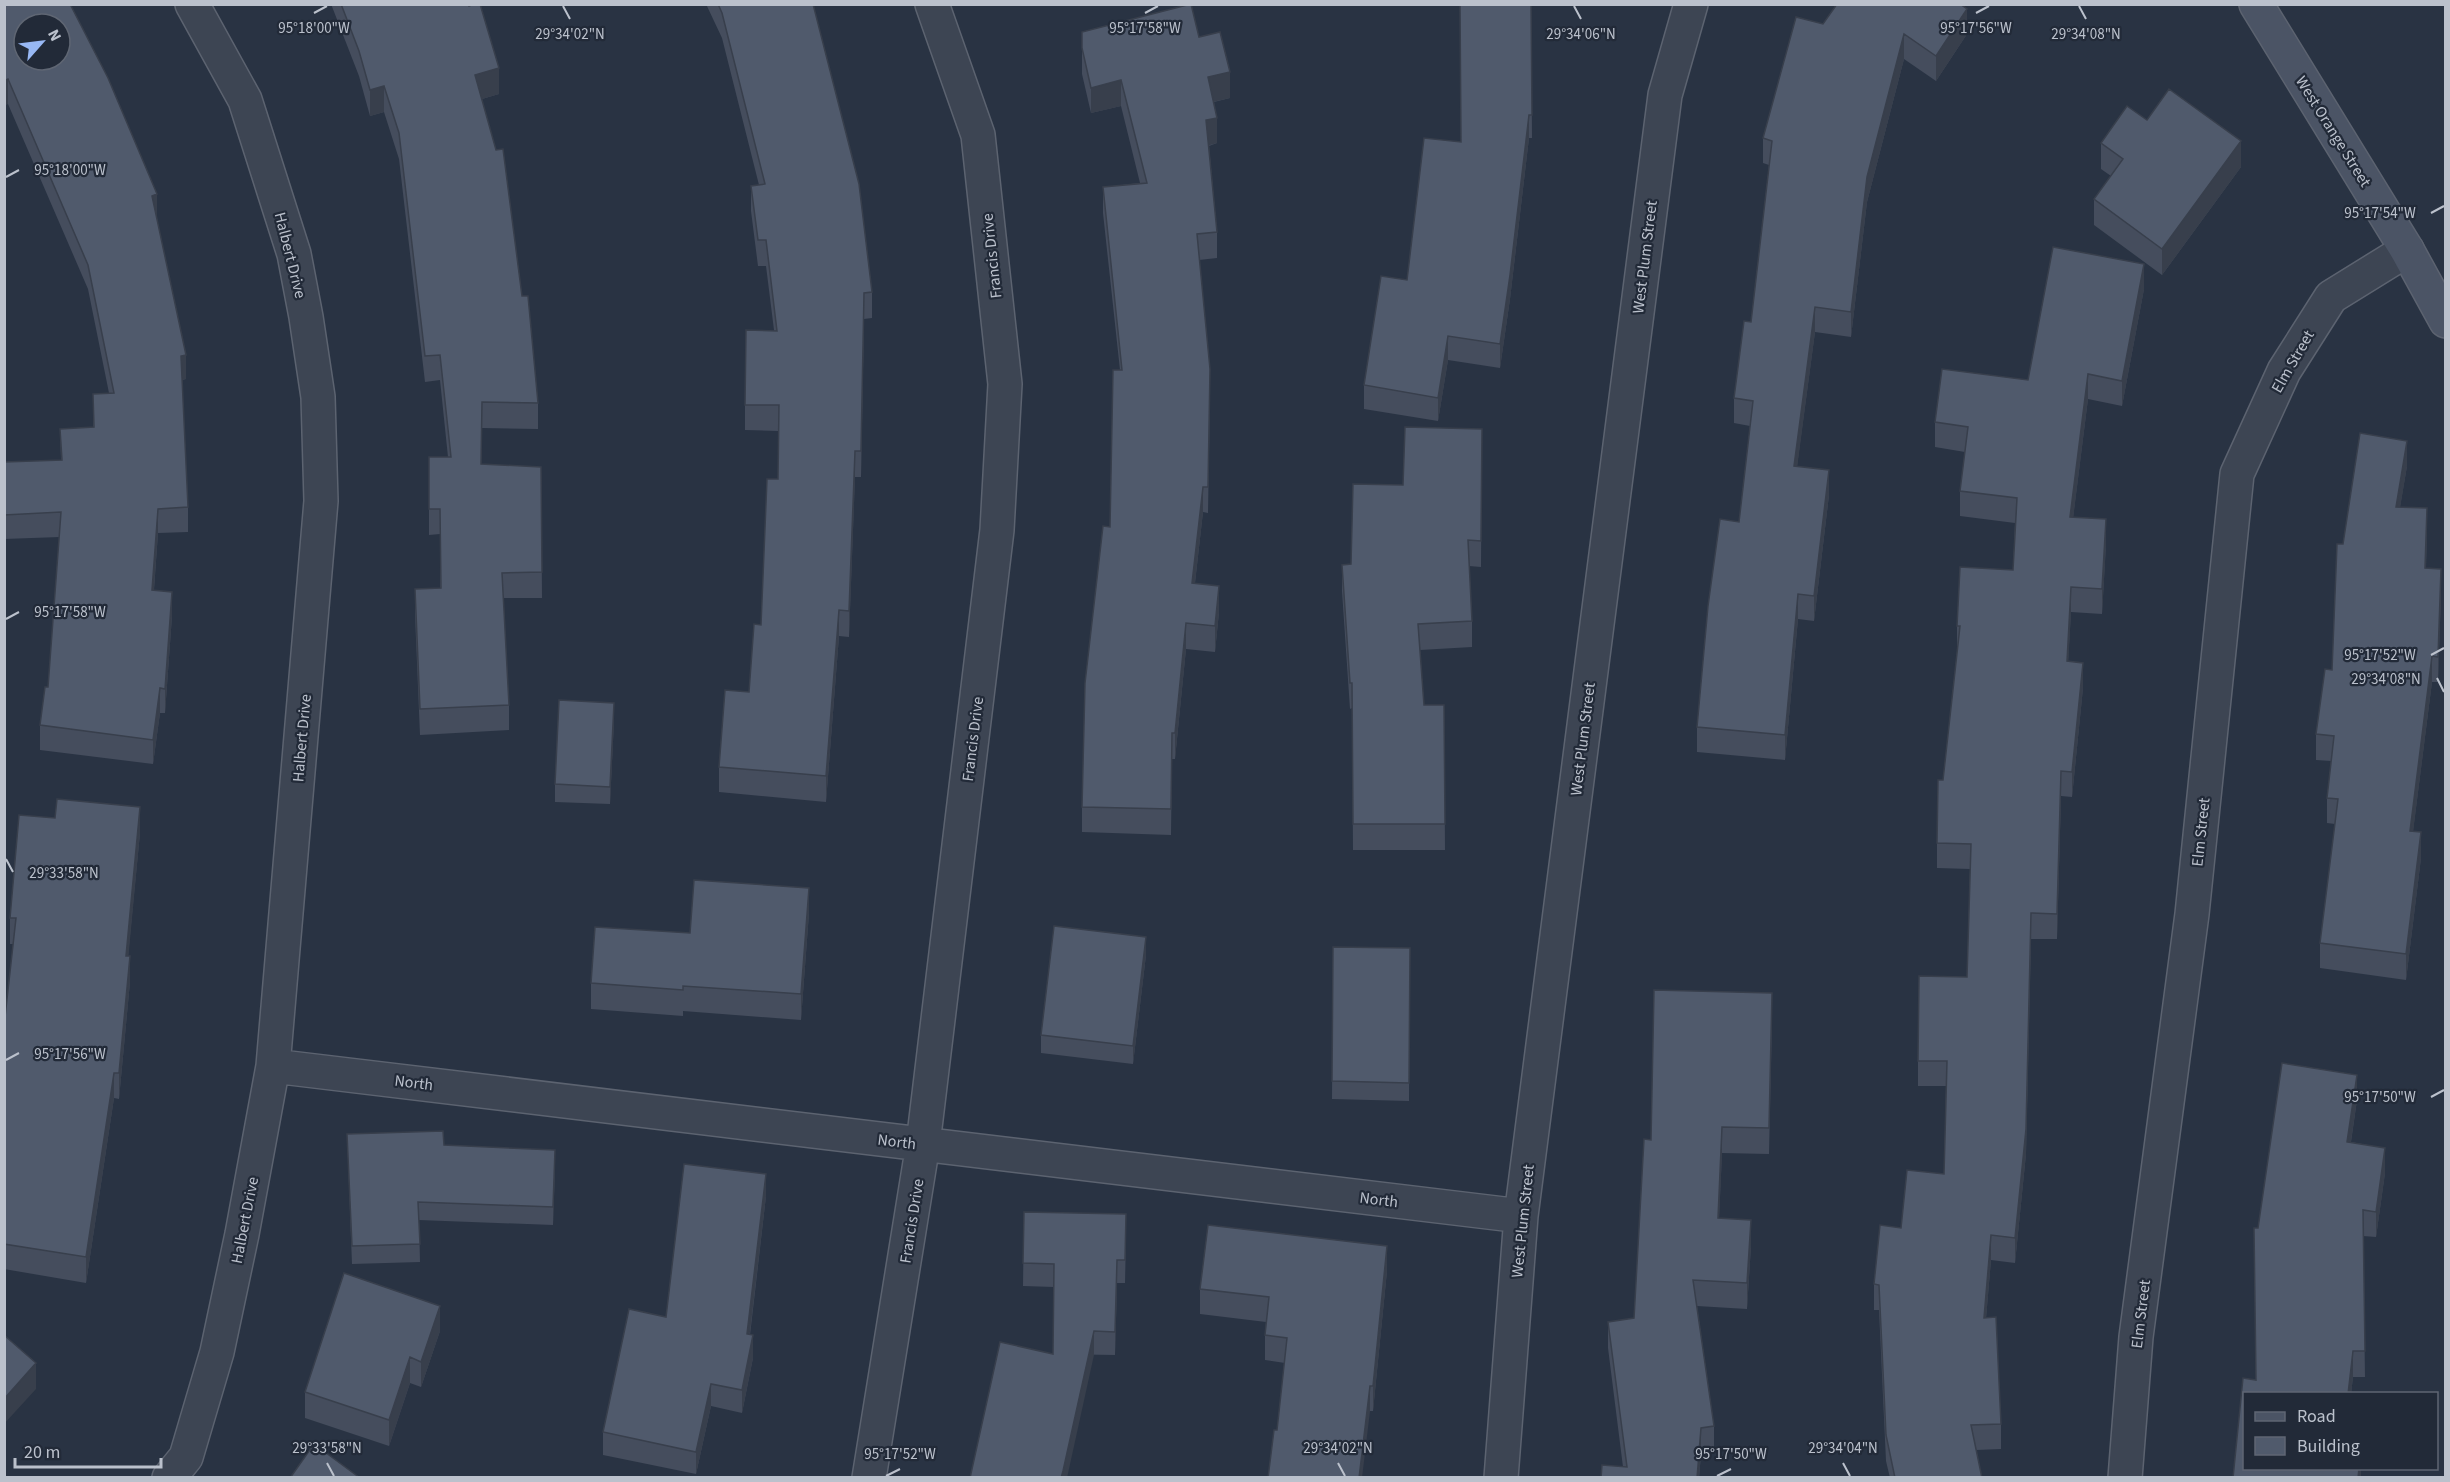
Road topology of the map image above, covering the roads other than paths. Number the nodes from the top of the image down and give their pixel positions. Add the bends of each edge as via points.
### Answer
1 (192, 4) edge
2 (932, 4) edge
3 (1691, 4) edge
4 (2256, 4) edge
5 (2407, 250) junction
6 (2445, 321) edge
7 (273, 1065) junction
8 (923, 1144) junction
9 (1521, 1216) junction
10 (169, 1478) edge
11 (869, 1478) edge
12 (1501, 1478) edge
13 (2125, 1478) edge

1 - 7 street, Halbert Drive via 245,100 294,254 318,397 321,501
2 - 8 street, Francis Drive via 978,135 1005,384 997,530
3 - 9 street, West Plum Street via 1665,95
4 - 5 street, West Orange Street
5 - 6 street, West Orange Street
5 - 13 street, Elm Street via 2331,297 2284,371 2237,474 2192,914 2136,1337
7 - 8 street, North
7 - 10 street, Halbert Drive via 217,1352 186,1457
8 - 9 street, North
8 - 11 street, Francis Drive
9 - 12 street, West Plum Street

